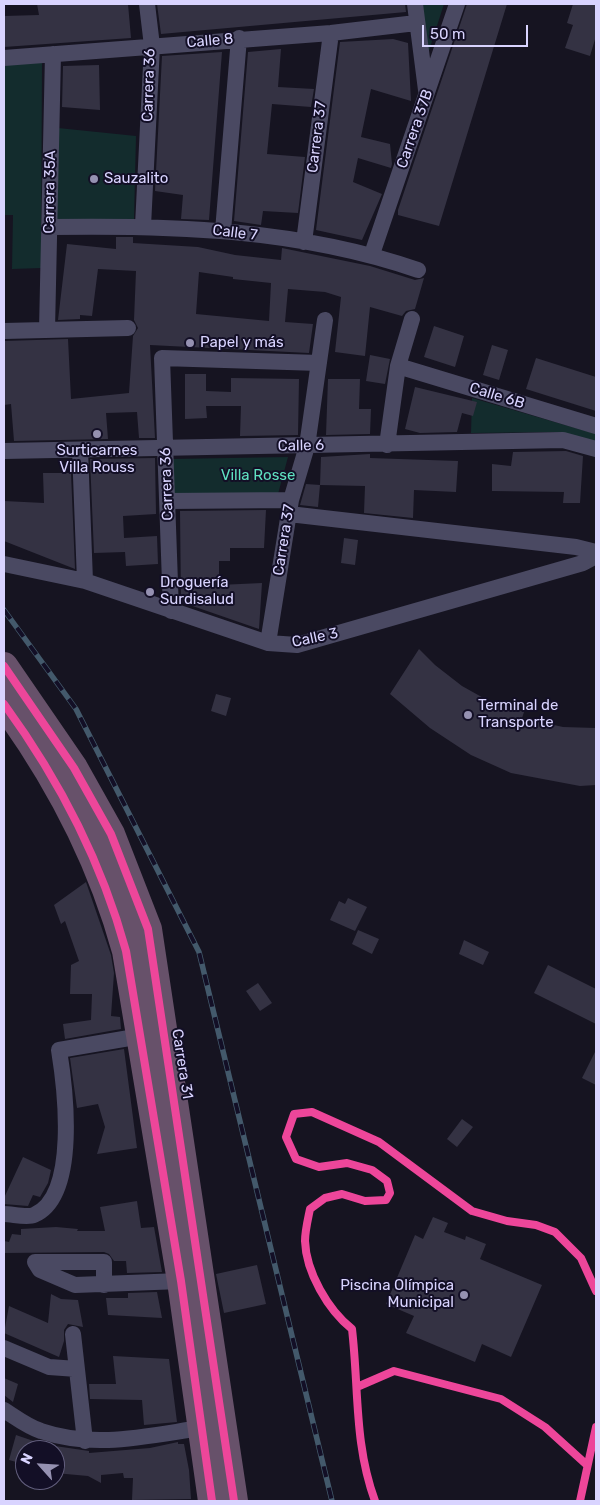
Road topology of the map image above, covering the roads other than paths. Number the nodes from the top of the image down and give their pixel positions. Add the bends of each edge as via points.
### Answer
1 (147, 4) edge
2 (415, 4) edge
3 (457, 4) edge
4 (416, 23) junction
5 (331, 33) junction
6 (239, 38) junction
7 (152, 46) junction
8 (53, 54) junction
9 (4, 58) edge
10 (427, 94) junction
11 (143, 226) junction
12 (49, 227) junction
13 (223, 231) junction
14 (304, 242) junction
15 (372, 254) junction
16 (418, 270) dead end
17 (412, 319) dead end
18 (324, 320) dead end
19 (128, 328) dead end
20 (47, 330) junction
21 (4, 331) edge
22 (319, 363) junction
23 (398, 366) junction
24 (596, 426) edge
25 (387, 445) junction
26 (307, 446) junction
27 (166, 448) junction
28 (596, 449) edge
29 (80, 450) junction
30 (4, 452) edge
31 (168, 501) junction
32 (290, 507) junction
33 (596, 554) edge
34 (4, 564) edge
35 (85, 581) junction
36 (172, 611) junction
37 (268, 643) junction
38 (4, 666) edge
39 (4, 704) edge
40 (141, 1036) junction
41 (4, 1214) edge
42 (181, 1281) junction
43 (104, 1285) junction
44 (73, 1334) dead end
45 (4, 1348) edge
46 (77, 1369) junction
47 (4, 1410) edge
48 (200, 1428) junction
49 (85, 1441) junction
50 (212, 1501) edge
51 (234, 1501) edge

1 - 7 street, Carrera 36
2 - 4 street
3 - 10 street, Carrera 37B
4 - 5 street, Calle 8
4 - 10 street
5 - 6 street, Calle 8
5 - 14 street, Carrera 37
6 - 7 street, Calle 8
6 - 13 street
7 - 8 street, Calle 8
7 - 11 street, Carrera 36
8 - 9 street, Calle 8
8 - 12 street, Carrera 35A
10 - 15 street, Carrera 37B
11 - 12 street, Calle 7
11 - 13 street, Calle 7
12 - 20 street, Carrera 35A
13 - 14 street, Calle 7
14 - 15 street, Calle 7
15 - 16 street, Calle 7
17 - 23 street
18 - 22 street, Carrera 37
19 - 20 street
20 - 21 street
22 - 26 street, Carrera 37
22 - 27 street, Carrera 36 via 162,358
23 - 24 street, Calle 6B
23 - 25 street
25 - 26 street, Calle 6
25 - 28 street, Calle 6 via 563,440
26 - 27 street, Calle 6
26 - 32 street, Carrera 37
27 - 29 street, Calle 6
27 - 31 street, Carrera 36
29 - 30 street, Calle 6
29 - 35 street
31 - 32 street
31 - 36 street, Carrera 36
32 - 33 street via 576,547
32 - 37 street, Carrera 37
33 - 37 street, Calle 3 via 584,563 297,645
34 - 35 street, Calle 3
35 - 36 street, Calle 3
36 - 37 street, Calle 3
38 - 51 highway, Carrera 31 via 74,768 111,834 148,930
39 - 40 highway via 54,780 88,846 121,932
40 - 41 street via 58,1050 65,1094 64,1168 45,1207 33,1215
40 - 42 highway
42 - 43 street
42 - 48 highway
43 - 43 street via 104,1262 35,1262 40,1270 75,1286
44 - 46 street
45 - 46 street via 49,1366
46 - 49 street
47 - 49 street via 39,1431
48 - 49 street via 108,1442
48 - 50 highway

